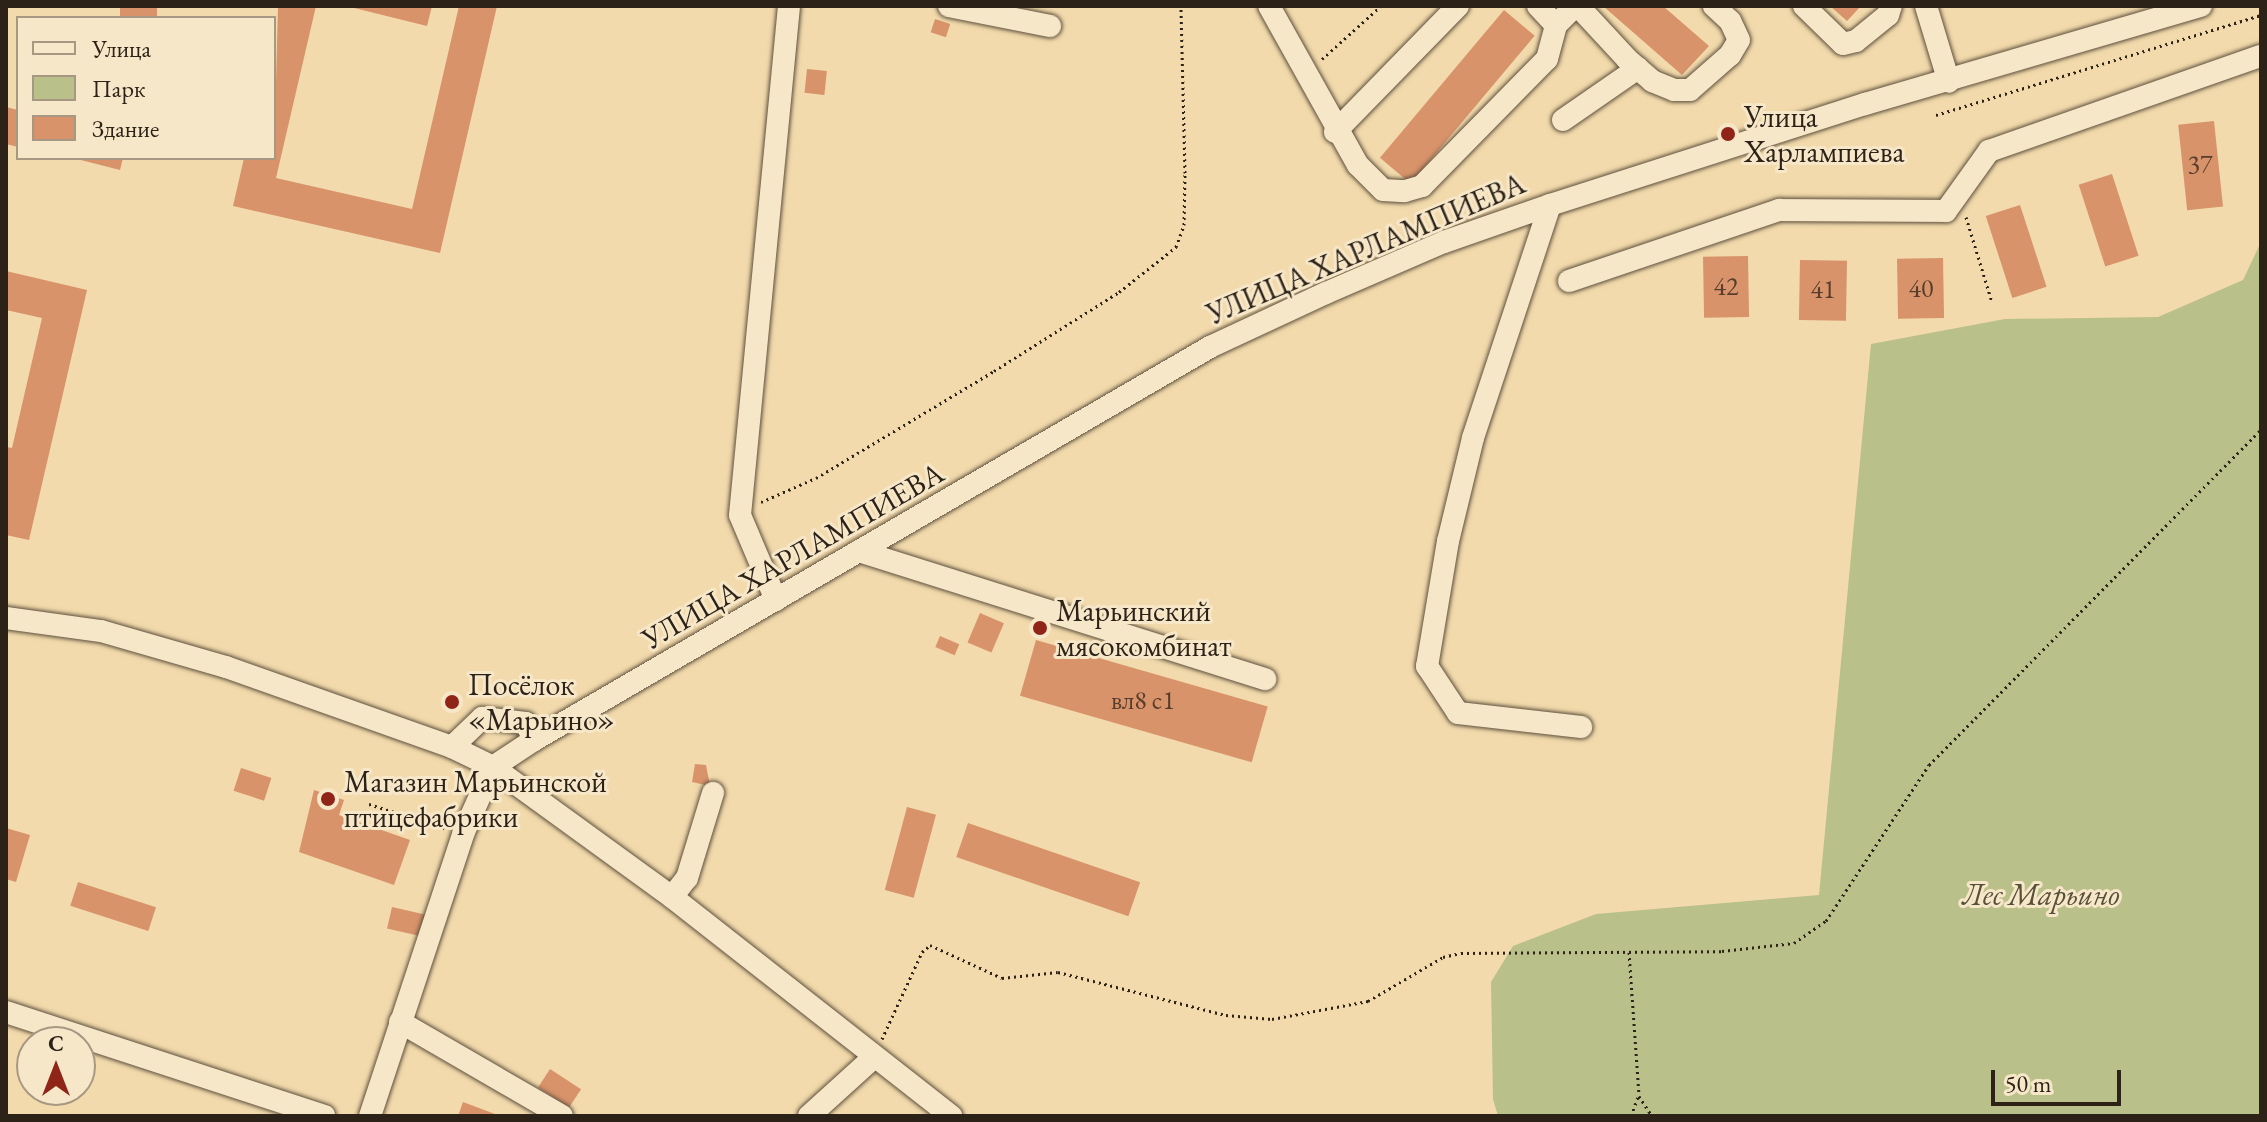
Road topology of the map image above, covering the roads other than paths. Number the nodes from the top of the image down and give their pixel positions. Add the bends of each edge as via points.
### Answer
1 (789, 6) edge
2 (949, 6) edge
3 (1269, 6) edge
4 (1458, 6) edge
5 (1538, 6) edge
6 (1576, 6) edge
7 (1714, 6) edge
8 (1804, 6) edge
9 (1891, 6) edge
10 (1926, 6) edge
11 (2201, 6) edge
12 (1556, 25) junction
13 (1050, 26) dead end
14 (2261, 56) edge
15 (1638, 68) junction
16 (1949, 82) junction
17 (1563, 120) dead end
18 (1335, 132) junction
19 (1550, 205) junction
20 (1569, 281) dead end
21 (859, 551) junction
22 (776, 600) junction
23 (6, 618) edge
24 (1265, 679) dead end
25 (1581, 727) dead end
26 (534, 740) junction
27 (452, 747) junction
28 (493, 767) junction
29 (713, 793) dead end
30 (672, 897) junction
31 (6, 1012) edge
32 (400, 1022) junction
33 (873, 1058) junction
34 (324, 1116) edge
35 (370, 1116) edge
36 (562, 1116) edge
37 (809, 1116) edge
38 (951, 1116) edge

1 - 22 street via 740,515
2 - 13 street
3 - 18 street
4 - 18 street
5 - 12 street
6 - 12 street
6 - 15 street
7 - 15 street via 1730,21 1739,40 1730,55 1690,90 1674,90
8 - 9 street via 1843,44 1856,41 1888,15
10 - 16 street
11 - 16 street, УЛИЦА ХАРЛАМПИЕВА
12 - 18 street via 1547,59 1422,186 1383,190
14 - 20 street via 1989,151 1946,211 1779,210
15 - 17 street
16 - 19 street, УЛИЦА ХАРЛАМПИЕВА
19 - 21 street, УЛИЦА ХАРЛАМПИЕВА via 1444,242 1210,347
19 - 25 street via 1473,438 1448,541 1427,666 1458,713
21 - 22 street, УЛИЦА ХАРЛАМПИЕВА
21 - 24 street
22 - 26 street, УЛИЦА ХАРЛАМПИЕВА
23 - 27 street via 101,631 226,667
26 - 27 street via 526,723 482,718
26 - 28 street, УЛИЦА ХАРЛАМПИЕВА
27 - 28 street
28 - 30 street
28 - 32 street via 463,834
29 - 30 street via 687,878
30 - 33 street
31 - 34 street
32 - 35 street
32 - 36 street
33 - 37 street
33 - 38 street

